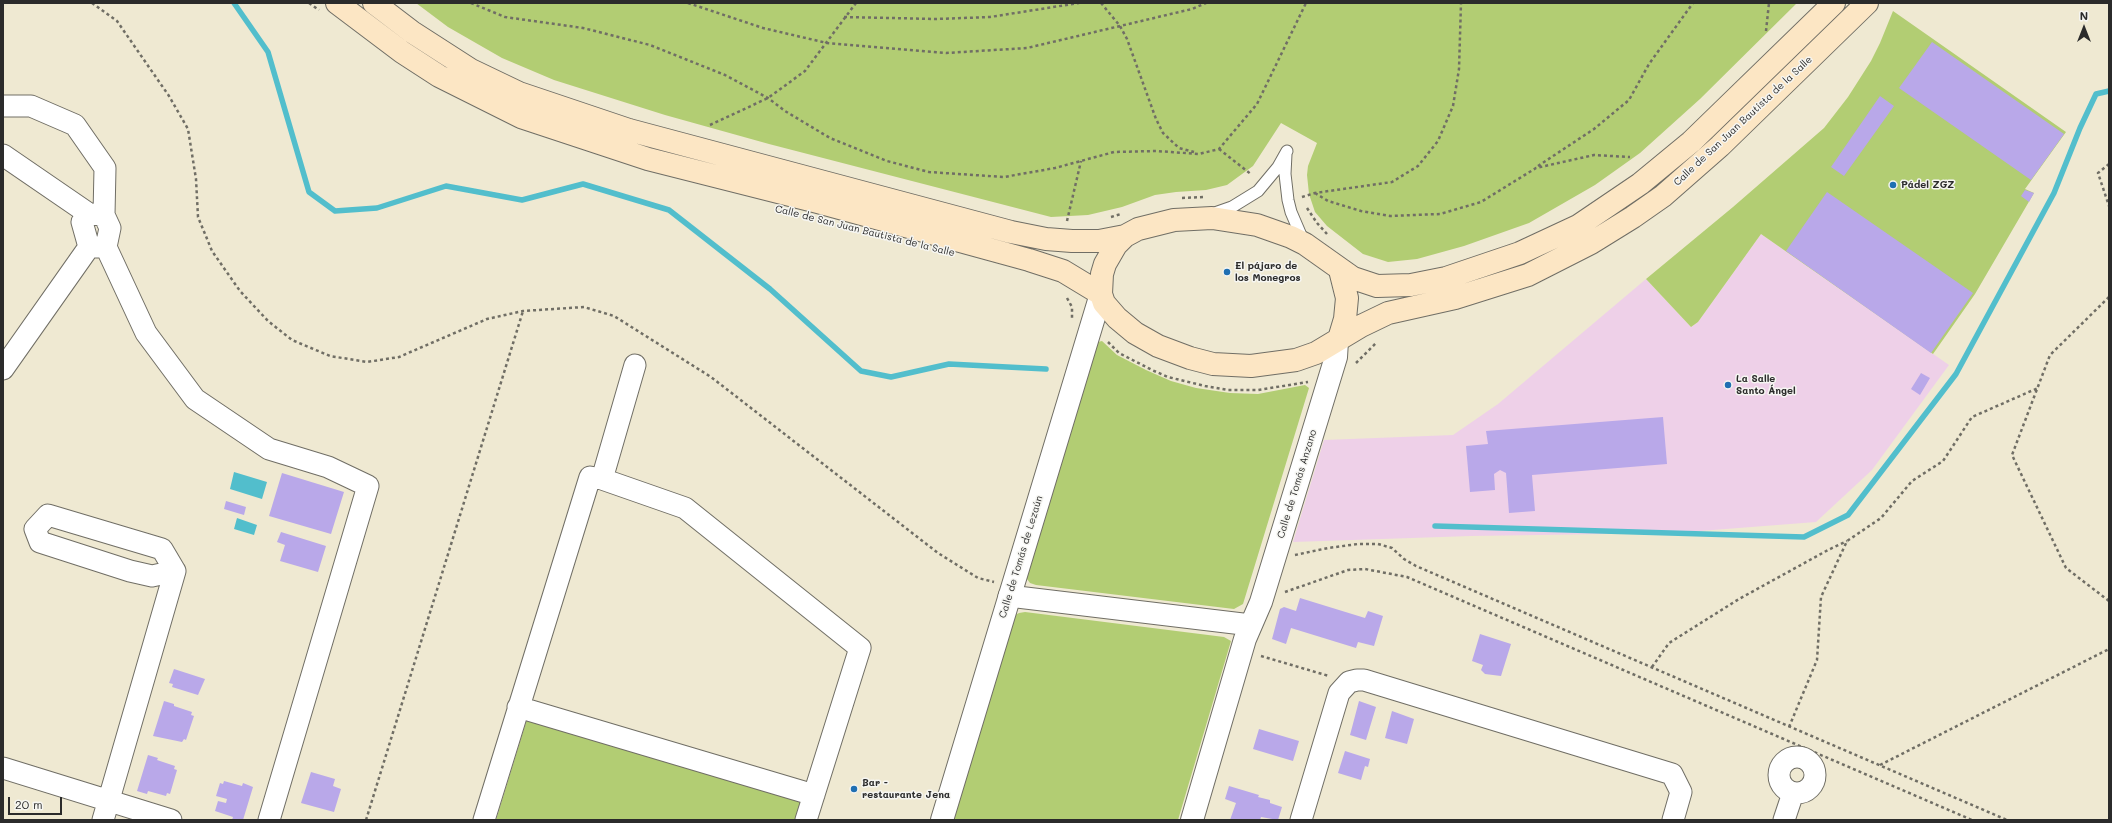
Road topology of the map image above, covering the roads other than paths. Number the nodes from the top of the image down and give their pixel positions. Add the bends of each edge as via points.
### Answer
1 (374, 3) edge
2 (1834, 3) edge
3 (1867, 3) edge
4 (329, 8) edge
5 (3, 106) edge
6 (3, 155) edge
7 (97, 214) junction
8 (1197, 218) junction
9 (1124, 236) junction
10 (1305, 244) junction
11 (98, 247) junction
12 (1340, 270) junction
13 (1101, 294) junction
14 (1338, 340) junction
15 (635, 365) dead end
16 (3, 369) edge
17 (602, 479) junction
18 (175, 571) junction
19 (1010, 592) junction
20 (1251, 625) junction
21 (518, 707) junction
22 (1805, 753) road end
23 (3, 768) edge
24 (814, 795) junction
25 (106, 811) edge
26 (171, 820) edge
27 (269, 820) edge
28 (484, 820) edge
29 (806, 820) edge
30 (942, 820) edge
31 (1192, 820) edge
32 (1301, 820) edge
33 (1673, 820) edge
34 (1784, 820) edge

1 - 9 main road, Calle de San Juan Bautista de la Salle via 412,32 471,70 519,93 629,130 1010,232 1072,241 1099,241
2 - 12 main road, Calle de San Juan Bautista de la Salle via 1691,142 1635,188 1578,226 1539,246 1500,261 1425,282 1378,286 1360,281
3 - 14 main road, Calle de San Juan Bautista de la Salle via 1690,173 1663,196 1614,230 1528,275 1455,298 1388,313
4 - 13 main road, Calle de San Juan Bautista de la Salle via 439,76 521,117 648,159 1029,260 1064,271
5 - 7 street via 31,106 75,125 105,168
6 - 7 street
7 - 11 street via 110,228
8 - 9 main road, Calle de San Juan Bautista de la Salle via 1157,223
8 - 10 main road, Calle de San Juan Bautista de la Salle via 1250,223
8 - 10 lane via 1232,207 1258,191 1278,167 1286,151 1286,190 1290,212
9 - 13 main road via 1105,264
10 - 12 main road, Calle de San Juan Bautista de la Salle
11 - 16 street
11 - 27 street via 146,333 195,399 269,449 328,467 368,486
12 - 14 main road via 1347,298 1345,319
13 - 14 main road, Calle de San Juan Bautista de la Salle via 1104,303 1117,318 1146,340 1173,353 1212,364 1251,366 1296,360
13 - 19 street, Calle de Tomás de Lezaún
14 - 20 street, Calle de Tomás Anzano via 1336,357 1261,602
15 - 17 street
17 - 21 street via 590,477
17 - 24 street via 685,508 860,648
18 - 18 street via 162,549 48,515 35,529 40,542 130,571 152,576
18 - 25 street
19 - 20 street
19 - 30 street, Calle de Tomás de Lezaún
20 - 31 street, Calle de Tomás Anzano
21 - 24 street
21 - 28 street
22 - 34 street via 1786,760 1779,770 1778,776 1783,786 1793,793
23 - 25 street
24 - 29 street
25 - 26 street
32 - 33 street via 1339,693 1349,682 1364,680 1672,774 1681,792

